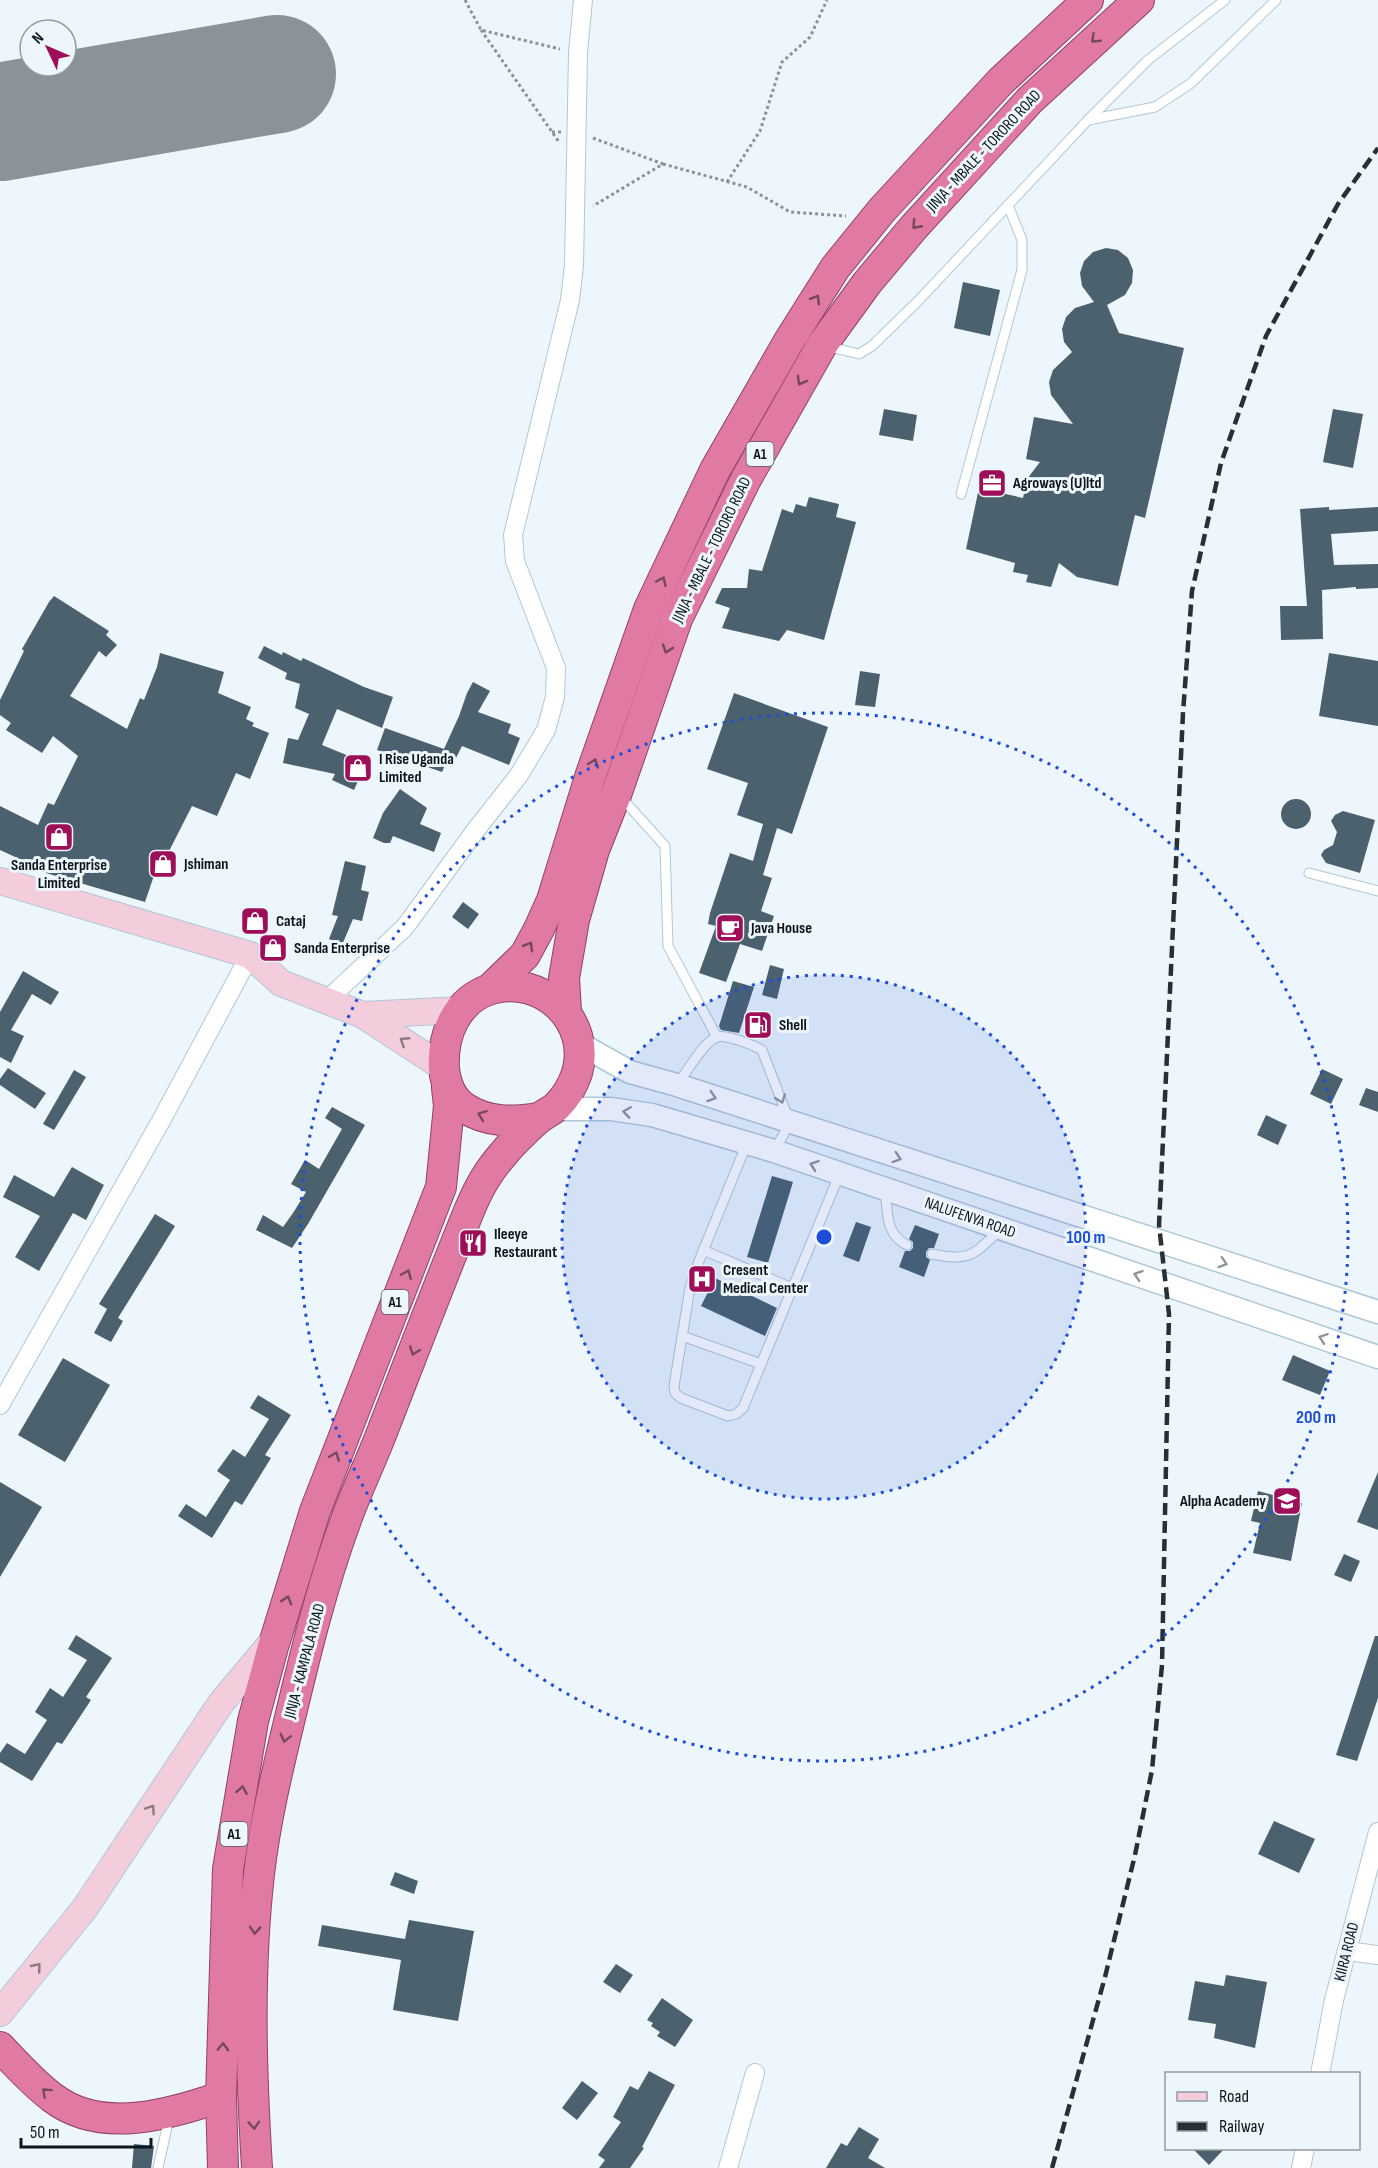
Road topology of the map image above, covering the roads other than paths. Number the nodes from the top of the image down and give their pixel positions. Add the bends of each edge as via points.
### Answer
1 (583, 0) edge
2 (1088, 0) edge
3 (1139, 0) edge
4 (1225, 0) edge
5 (1276, 0) edge
6 (1088, 120) junction
7 (1008, 205) junction
8 (822, 345) junction
9 (962, 494) dead end
10 (617, 792) junction
11 (1309, 873) dead end
12 (0, 881) edge
13 (1378, 891) edge
14 (250, 956) junction
15 (490, 989) junction
16 (326, 1001) junction
17 (459, 1010) junction
18 (566, 1011) junction
19 (363, 1015) junction
20 (717, 1037) junction
21 (580, 1044) junction
22 (446, 1078) junction
23 (677, 1085) junction
24 (547, 1113) junction
25 (790, 1123) junction
26 (747, 1143) junction
27 (774, 1151) junction
28 (840, 1173) junction
29 (885, 1189) junction
30 (1001, 1229) junction
31 (907, 1245) dead end
32 (703, 1251) junction
33 (932, 1254) dead end
34 (792, 1288) junction
35 (1378, 1312) edge
36 (682, 1336) junction
37 (1378, 1357) edge
38 (761, 1364) junction
39 (0, 1405) edge
40 (275, 1640) junction
41 (1378, 1832) edge
42 (1347, 1951) junction
43 (1378, 1955) edge
44 (0, 2013) edge
45 (0, 2047) edge
46 (1320, 2072) edge
47 (755, 2073) dead end
48 (221, 2097) junction
49 (170, 2114) junction
50 (1305, 2150) edge
51 (158, 2168) edge
52 (223, 2168) edge
53 (256, 2168) edge
54 (728, 2168) edge
55 (1301, 2168) edge

1 - 16 street via 570,300 513,535 515,561 556,668 555,697 546,730 519,775 405,927
15 -> 2 highway, JINJA - MBALE - TORORO ROAD / A1 via 525,954 539,929 649,609 715,471 789,341 835,268 876,218 1000,82
3 -> 8 highway, JINJA - MBALE - TORORO ROAD / A1 via 1030,100 914,226
4 - 6 lane via 1148,60
5 - 6 lane via 1190,84 1155,107
6 - 7 lane
7 - 8 lane via 872,346 859,354
7 - 9 lane via 1022,240 1022,270
8 -> 10 highway, JINJA - MBALE - TORORO ROAD / A1 via 746,479 677,619
10 - 18 highway, JINJA - MBALE - TORORO ROAD / A1 via 594,850 574,920 564,978
10 - 20 lane via 665,846 668,946
11 - 13 lane
12 - 14 main road
14 - 16 main road via 281,983
14 - 39 street
15 - 17 highway, A1
15 - 18 highway, A1 via 513,986 535,990
16 - 19 main road
17 - 19 main road
17 - 22 highway, A1 via 444,1047
18 - 21 highway, A1
22 -> 19 main road
20 - 23 lane via 708,1043
20 -> 25 lane via 728,1037 762,1050
21 - 23 street, NALUFENYA ROAD via 630,1072
21 - 24 highway, A1 via 571,1088
24 -> 22 highway via 513,1122 497,1121 462,1107
40 -> 22 highway, JINJA - KAMPALA ROAD / A1 via 315,1510 441,1187 449,1106
23 -> 25 street, NALUFENYA ROAD
26 -> 24 street, NALUFENYA ROAD via 652,1115 611,1109
24 -> 53 highway, JINJA - KAMPALA ROAD / A1 via 505,1151 482,1180 346,1520 304,1655 273,1787 259,1873 252,1958
25 - 27 lane
25 -> 35 street, NALUFENYA ROAD
26 - 27 street, NALUFENYA ROAD
26 - 32 lane
28 -> 27 street, NALUFENYA ROAD
28 - 29 street, NALUFENYA ROAD
28 - 34 lane
29 - 30 street, NALUFENYA ROAD
29 - 31 lane via 890,1232
30 - 33 lane via 967,1257
37 -> 30 street, NALUFENYA ROAD
32 - 34 lane
32 - 36 lane via 690,1288
34 - 38 lane
36 - 38 lane
36 - 38 lane via 675,1393 729,1416 742,1408
44 -> 40 main road via 85,1908 222,1703
48 -> 40 highway, JINJA - KAMPALA ROAD / A1 via 228,1869 253,1721
41 - 42 street, KIIRA ROAD
42 - 43 street
42 - 46 street, KIIRA ROAD
49 -> 45 highway via 123,2120 79,2112 54,2099
47 - 54 street
48 - 49 highway
48 - 52 highway, JINJA - KAMPALA ROAD / A1
49 - 51 lane
50 - 55 street

